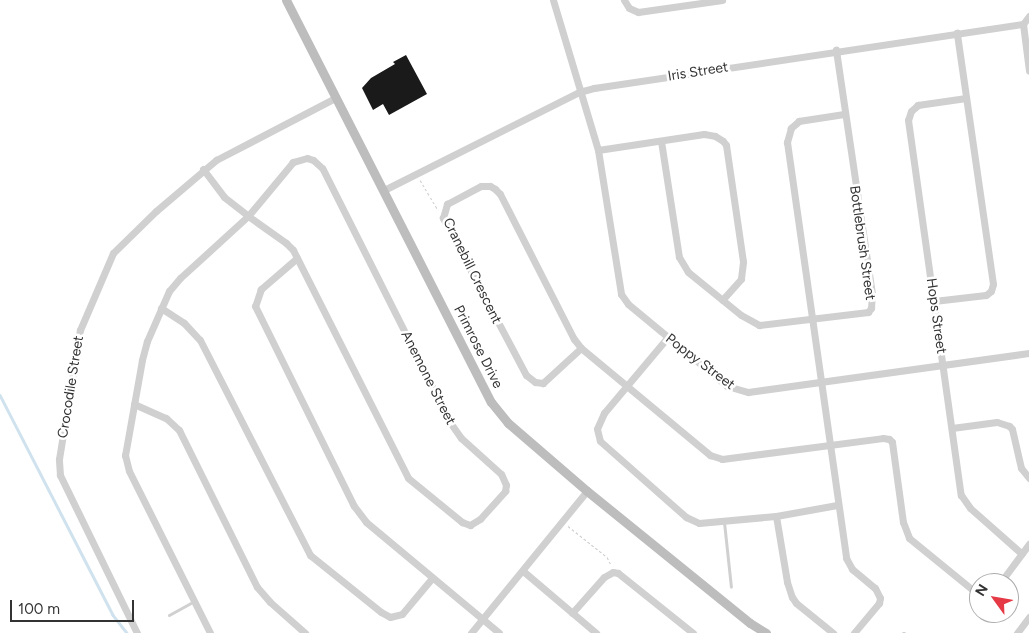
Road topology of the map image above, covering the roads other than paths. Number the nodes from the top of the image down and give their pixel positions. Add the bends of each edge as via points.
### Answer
1 (286, 0) edge
2 (553, 0) edge
3 (624, 0) edge
4 (722, 0) edge
5 (1029, 16) edge
6 (1022, 24) junction
7 (957, 33) junction
8 (836, 50) junction
9 (1029, 71) edge
10 (579, 92) junction
11 (336, 98) junction
12 (966, 98) junction
13 (844, 114) junction
14 (661, 141) junction
15 (598, 150) junction
16 (203, 169) junction
17 (384, 190) junction
18 (248, 216) junction
19 (297, 258) junction
20 (722, 300) junction
21 (934, 301) junction
22 (161, 308) junction
23 (810, 319) junction
24 (667, 338) junction
25 (581, 348) junction
26 (1029, 352) edge
27 (943, 364) junction
28 (820, 382) junction
29 (627, 386) junction
30 (134, 404) junction
31 (952, 428) junction
32 (830, 444) junction
33 (1029, 478) edge
34 (587, 491) junction
35 (837, 505) junction
36 (776, 516) junction
37 (724, 522) junction
38 (1029, 544) edge
39 (1022, 554) junction
40 (523, 571) junction
41 (1008, 573) edge
42 (432, 578) junction
43 (969, 586) edge
44 (731, 587) dead end
45 (194, 601) junction
46 (572, 613) junction
47 (169, 615) dead end
48 (1029, 616) edge
49 (482, 620) junction
50 (750, 623) junction
51 (137, 633) edge
52 (210, 633) edge
53 (306, 633) edge
54 (471, 633) edge
55 (499, 633) edge
56 (596, 633) edge
57 (693, 633) edge
58 (759, 633) edge
59 (766, 633) edge
60 (834, 633) edge
61 (854, 633) edge
62 (1017, 633) edge

1 - 11 street, Primrose Drive
2 - 10 street, Poppy Street
3 - 4 street via 629,8 638,12
5 - 6 street
6 - 7 street, Iris Street
6 - 9 street
7 - 8 street, Iris Street
7 - 12 street
8 - 10 street, Iris Street
8 - 13 street, Bottlebrush Street
10 - 15 street, Poppy Street
10 - 17 street, Iris Street
11 - 16 street, Crocodile Street
11 - 17 street, Primrose Drive
12 - 21 street, Hops Street via 918,105 908,120
12 - 21 street via 993,284 986,295
13 - 23 street via 799,121 788,134
13 - 23 street, Bottlebrush Street via 872,301 868,312
14 - 15 street
14 - 20 street, Bottlebrush Street via 682,265
14 - 20 street via 710,134 726,145 743,262 740,279
15 - 24 street, Poppy Street via 621,294
16 - 18 street, Anemone Street via 224,197
16 - 51 street, Crocodile Street via 123,241 108,262 80,330 59,459 65,488
17 - 34 street, Primrose Drive via 491,402 508,423
18 - 19 street, Anemone Street via 289,246
18 - 19 street, Anemone Street via 293,162 306,158 322,168 450,422 461,438 504,479 504,491 474,524 462,522 408,478
18 - 22 street via 174,284
19 - 42 street via 261,289 255,301 256,311 360,515
20 - 23 street, Bottlebrush Street via 759,325
21 - 27 street, Hops Street
22 - 30 street via 144,354
22 - 42 street via 184,323 200,340 310,555 390,617 402,614
23 - 28 street
24 - 28 street, Poppy Street via 727,386 740,391
24 - 29 street
25 - 25 street, Cranebill Crescent via 500,194 490,186 481,186 447,204 443,213 526,375 535,382 543,383
25 - 29 street, Cranebill Crescent
26 - 27 street, Poppy Street
27 - 28 street, Poppy Street
27 - 31 street, Hops Street
28 - 32 street
29 - 32 street, Cranebill Crescent via 716,458
29 - 37 street via 599,423 597,433 600,442 686,517 699,523
30 - 45 street via 125,455 127,466
30 - 53 street via 166,418 179,430 257,588
31 - 33 street via 996,422 1009,426 1021,468
31 - 39 street, Hops Street via 964,502
32 - 35 street
32 - 43 street, Cranebill Crescent via 882,438 892,442 902,522 909,538
34 - 40 street
34 - 50 street, Primrose Drive
35 - 36 street
35 - 61 street via 848,564 875,588 880,598
36 - 37 street
36 - 60 street via 792,597
37 - 44 lane
38 - 39 street
39 - 41 street
40 - 46 street
40 - 49 street
42 - 49 street
45 - 47 lane
45 - 52 street
46 - 56 street
46 - 57 street via 604,577 613,572 624,576
48 - 62 street
49 - 54 street
49 - 55 street
50 - 58 street, Primrose Drive
50 - 59 street, Primrose Drive

